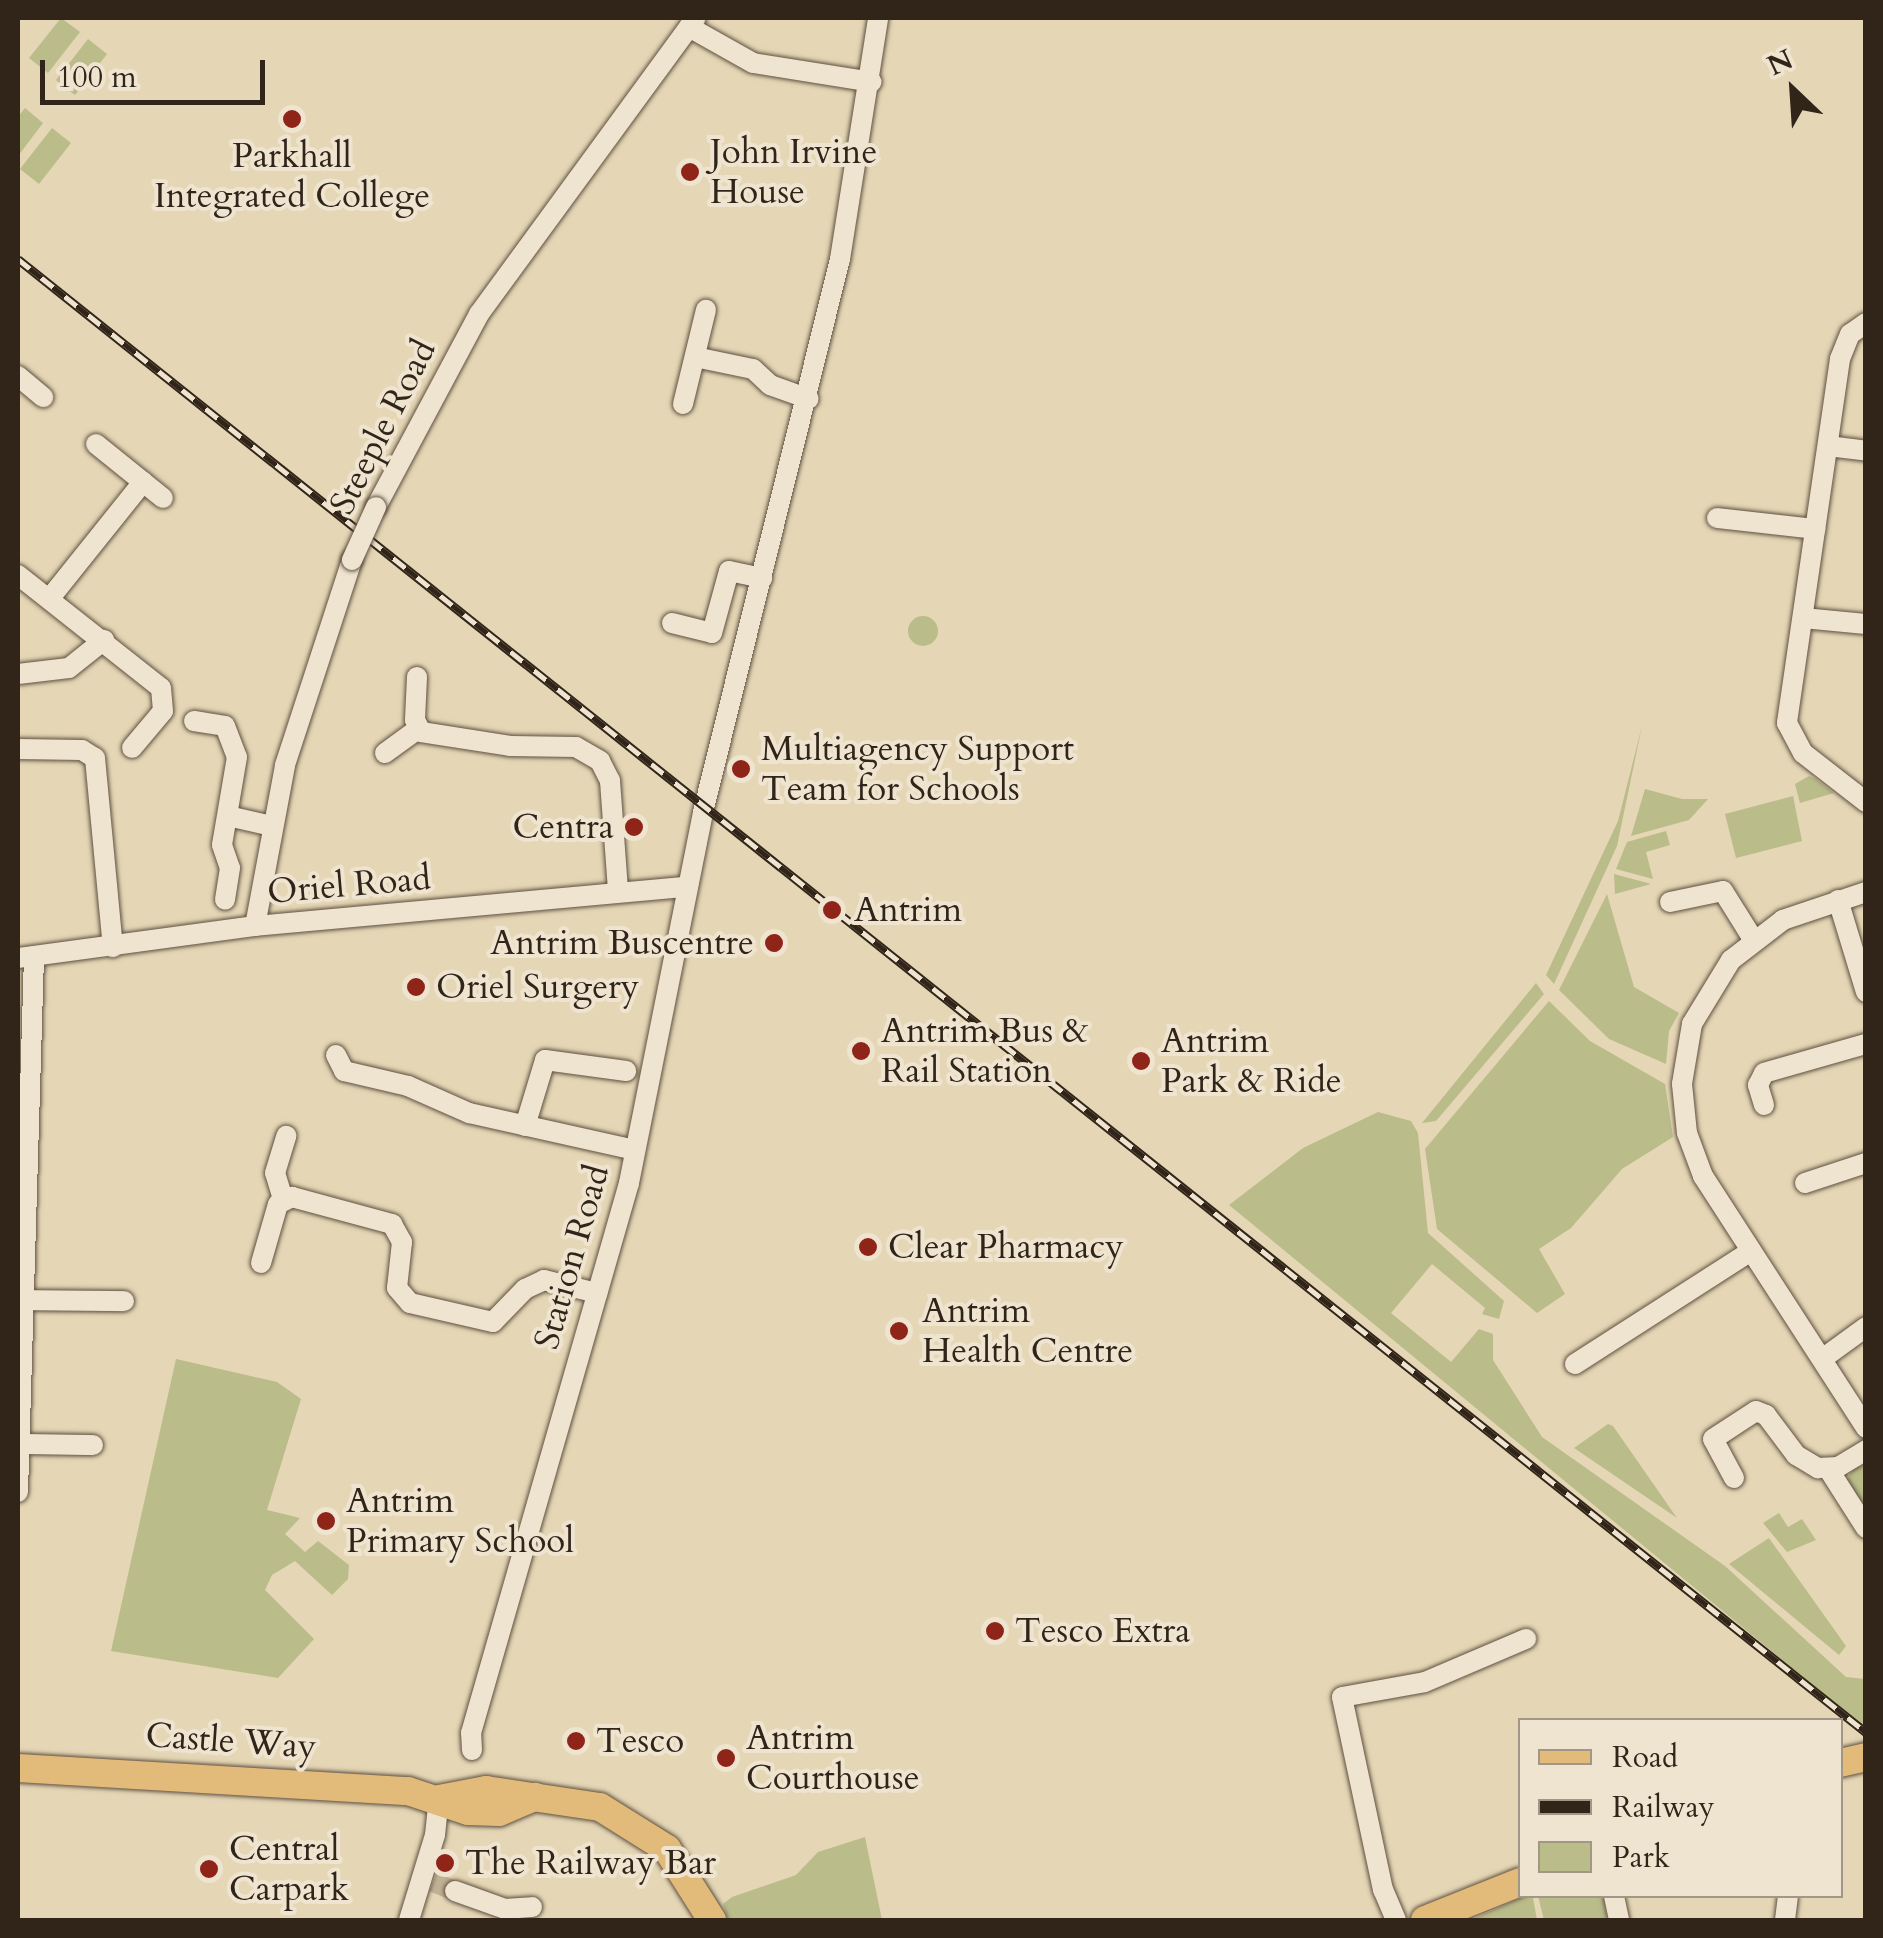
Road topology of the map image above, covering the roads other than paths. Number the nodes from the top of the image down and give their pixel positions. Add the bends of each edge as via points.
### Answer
1 (878, 18) edge
2 (693, 22) edge
3 (870, 82) junction
4 (706, 310) dead end
5 (1866, 322) edge
6 (695, 357) junction
7 (18, 376) edge
8 (43, 397) dead end
9 (809, 399) junction
10 (683, 404) dead end
11 (96, 444) dead end
12 (1828, 446) junction
13 (1866, 450) edge
14 (143, 482) junction
15 (164, 498) dead end
16 (1717, 518) dead end
17 (1816, 529) junction
18 (18, 575) edge
19 (762, 578) junction
20 (50, 598) junction
21 (1803, 618) junction
22 (672, 623) dead end
23 (1866, 624) edge
24 (104, 640) junction
25 (18, 674) edge
26 (417, 677) dead end
27 (194, 720) dead end
28 (418, 729) junction
29 (132, 748) dead end
30 (18, 749) edge
31 (386, 753) dead end
32 (1866, 802) edge
33 (228, 816) junction
34 (272, 826) junction
35 (687, 886) junction
36 (618, 890) junction
37 (1866, 892) edge
38 (225, 900) dead end
39 (1838, 900) junction
40 (1670, 902) dead end
41 (255, 926) junction
42 (1753, 939) junction
43 (113, 946) junction
44 (26, 957) edge
45 (1866, 992) edge
46 (1866, 1044) edge
47 (336, 1055) dead end
48 (626, 1070) dead end
49 (1764, 1105) dead end
50 (525, 1126) junction
51 (286, 1136) dead end
52 (635, 1150) junction
53 (1866, 1163) edge
54 (1805, 1183) dead end
55 (283, 1199) junction
56 (1751, 1252) junction
57 (261, 1262) dead end
58 (597, 1292) junction
59 (24, 1300) junction
60 (124, 1301) dead end
61 (1866, 1328) edge
62 (1822, 1360) junction
63 (1575, 1364) dead end
64 (1866, 1428) edge
65 (19, 1444) edge
66 (93, 1446) dead end
67 (1866, 1450) edge
68 (1829, 1470) junction
69 (1734, 1478) dead end
70 (18, 1492) edge
71 (1866, 1528) edge
72 (1526, 1639) dead end
73 (472, 1750) dead end
74 (18, 1768) edge
75 (439, 1799) junction
76 (1518, 1883) edge
77 (455, 1891) tunnel mouth
78 (532, 1906) dead end
79 (1443, 1917) edge
80 (409, 1920) edge
81 (712, 1920) edge
82 (1396, 1920) edge

1 - 3 street
2 - 3 street via 753,63
2 - 34 street, Steeple Road, bridge via 479,314 376,507 300,710
3 - 9 street
4 - 6 street
5 - 12 street via 1842,349
6 - 9 street via 753,369 770,385
6 - 10 street
7 - 8 street
9 - 19 street
11 - 14 street
12 - 13 street
12 - 17 street
14 - 15 street
14 - 20 street
16 - 17 street
17 - 21 street
18 - 20 street
19 - 22 street via 729,572 712,633
19 - 35 street, Station Road
20 - 24 street
21 - 23 street
21 - 32 street via 1788,731 1803,753
24 - 25 street via 69,668
24 - 29 street via 164,696 163,711
26 - 28 street
27 - 33 street via 224,726 237,757
28 - 31 street
28 - 36 street via 593,754 610,781
30 - 43 street via 82,750 95,758
33 - 34 street
33 - 38 street
34 - 41 street, Steeple Road
35 - 36 street, Oriel Road
35 - 52 street, Station Road
36 - 41 street, Oriel Road
37 - 39 street
39 - 42 street
39 - 45 street
40 - 42 street via 1723,890
41 - 43 street, Oriel Road
42 - 56 street via 1699,1006 1686,1041 1682,1084 1696,1162
43 - 44 street, Oriel Road
44 - 59 street
46 - 49 street via 1764,1073 1758,1080
47 - 50 street via 344,1071
48 - 50 street via 545,1060
50 - 52 street
51 - 55 street via 275,1172
52 - 58 street, Station Road
53 - 54 street
55 - 57 street
55 - 58 street via 392,1224 402,1252 397,1288 410,1302 493,1322 544,1280
56 - 62 street
56 - 63 street
58 - 73 street, Station Road via 471,1733
59 - 60 street
59 - 65 street
61 - 62 street
62 - 64 street
65 - 66 street
65 - 70 street
67 - 68 street
68 - 69 street via 1803,1461 1756,1412 1713,1439
68 - 71 street
72 - 82 street via 1426,1682 1342,1697 1383,1890
74 - 75 main road, Castle Way via 358,1786
75 - 80 street via 428,1880
75 - 81 main road, Castle Way via 486,1790 600,1808 653,1835
76 - 79 main road
77 - 78 street via 505,1909

